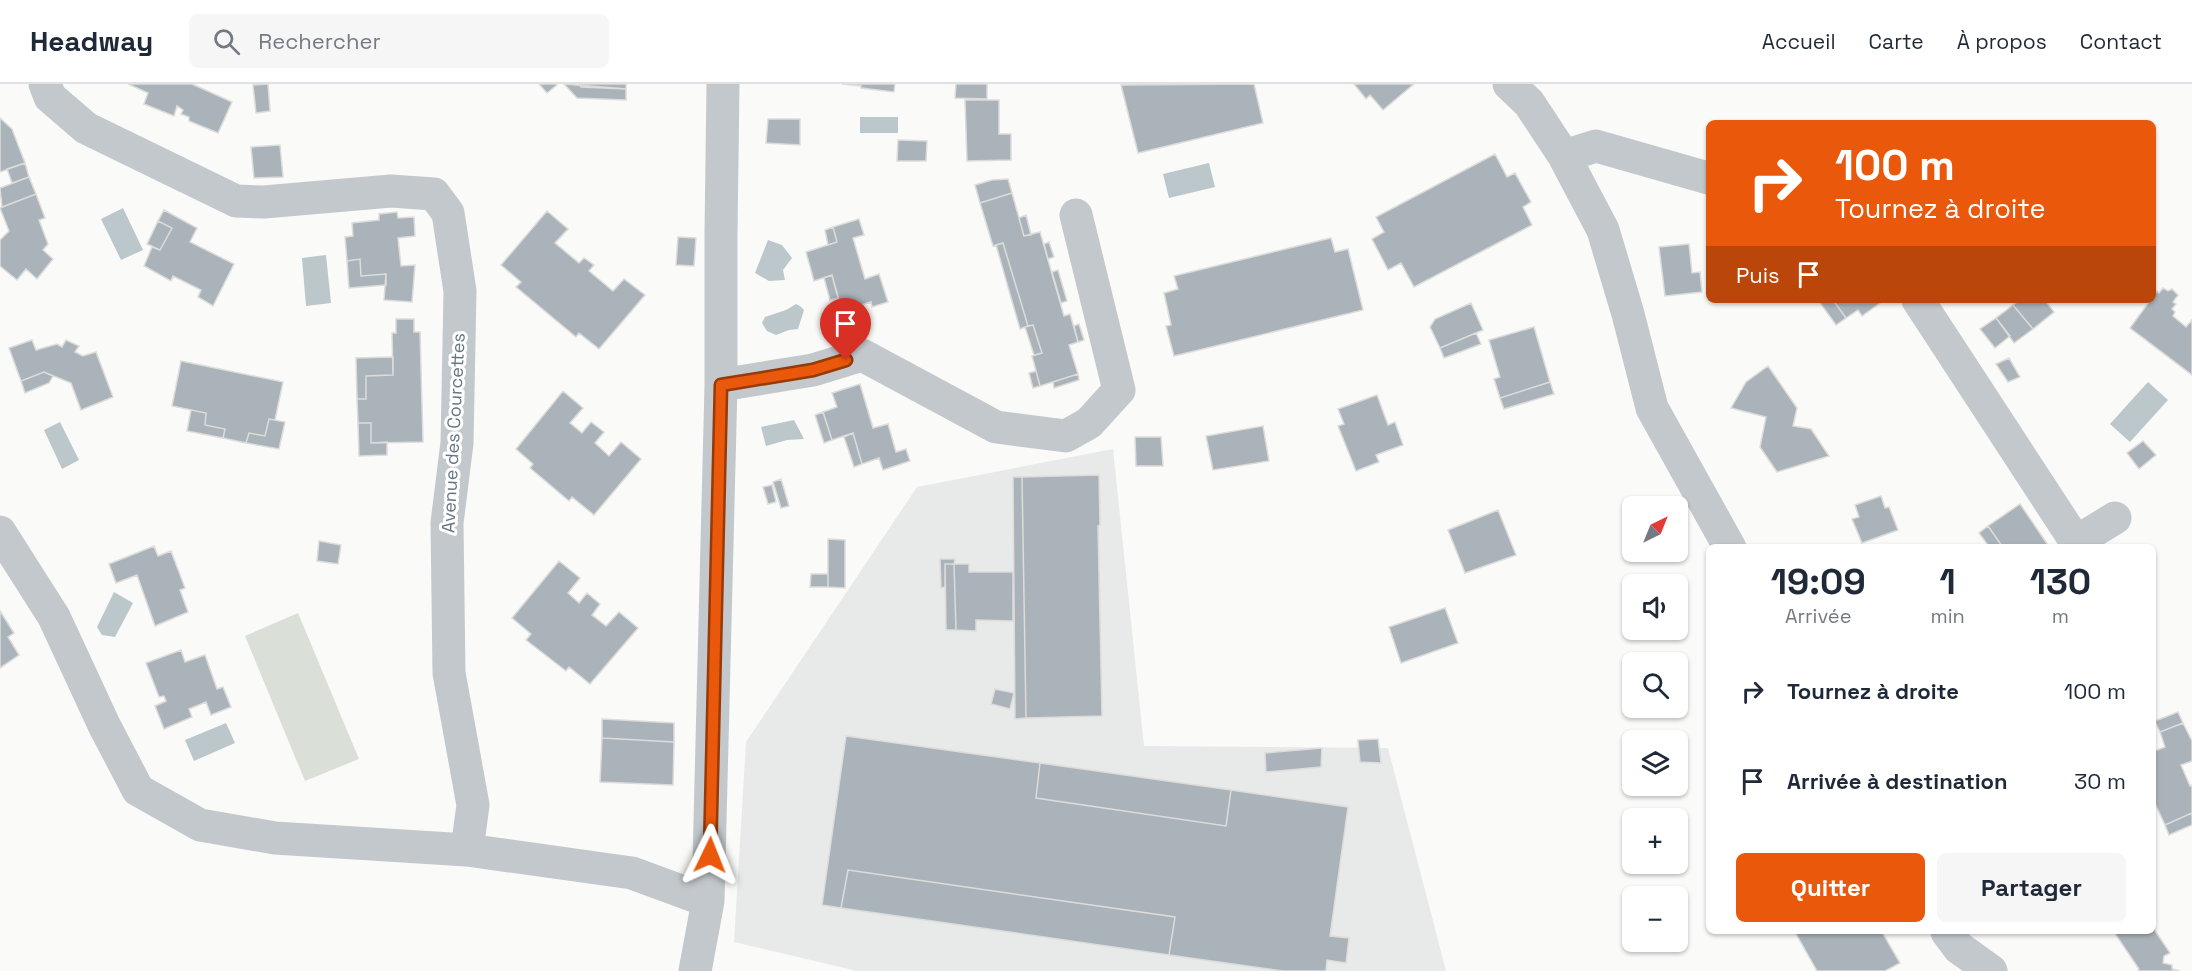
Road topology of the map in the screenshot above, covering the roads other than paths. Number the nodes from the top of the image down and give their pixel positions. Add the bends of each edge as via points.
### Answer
1 (45, 84) edge
2 (723, 84) edge
3 (1509, 84) edge
4 (1564, 156) junction
5 (1706, 177) edge
6 (1076, 215) dead end
7 (1920, 303) edge
8 (721, 385) junction
9 (2115, 518) dead end
10 (0, 532) edge
11 (1729, 544) edge
12 (467, 850) junction
13 (708, 901) junction
14 (1948, 934) edge
15 (695, 971) edge
16 (1990, 971) edge

1 - 12 street, Avenue des Courcettes via 50,97 86,128 236,201 275,202 391,190 434,194 448,213 460,291 457,443 447,523 449,673 473,805
2 - 8 street
3 - 4 street via 1529,103
4 - 5 street via 1596,146
4 - 11 street via 1603,230 1652,408
6 - 8 street via 1119,390 1089,423 1066,436 996,427 862,356 813,370
7 - 9 street via 2076,542
8 - 13 street
10 - 12 street via 54,616 138,790 200,825 275,838
12 - 13 street via 632,873
13 - 15 street
14 - 16 street via 1959,948

